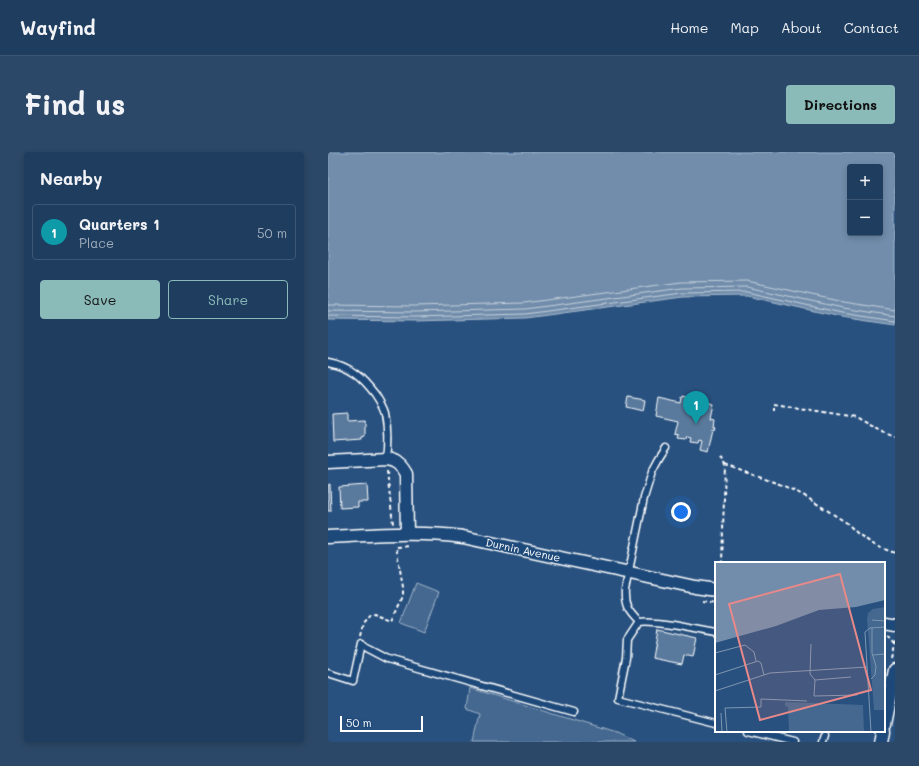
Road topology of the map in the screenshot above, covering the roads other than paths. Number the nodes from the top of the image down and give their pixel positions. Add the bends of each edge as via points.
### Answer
1 (328, 362) edge
2 (666, 448) dead end
3 (328, 462) edge
4 (386, 464) junction
5 (407, 533) junction
6 (328, 537) edge
7 (628, 572) junction
8 (715, 590) edge
9 (639, 622) junction
10 (885, 623) edge
11 (895, 625) edge
12 (715, 632) edge
13 (895, 670) edge
14 (328, 673) edge
15 (574, 712) dead end
16 (885, 719) edge
17 (715, 723) edge
18 (752, 732) edge
19 (883, 732) edge
20 (793, 742) edge
21 (881, 742) edge

1 - 4 lane via 351,369 359,375 381,402 387,425
2 - 7 lane via 652,472 644,498
3 - 4 street
4 - 5 street via 392,460 401,465 406,474
5 - 6 street, Durnin Avenue
5 - 7 street, Durnin Avenue via 463,537
7 - 8 street, Durnin Avenue
7 - 9 lane via 624,600 630,614
9 - 12 lane via 658,622
9 - 17 lane via 627,640 618,698
10 - 11 street
13 - 16 street
14 - 15 lane via 353,681 361,644 387,659
18 - 20 lane
19 - 21 street

